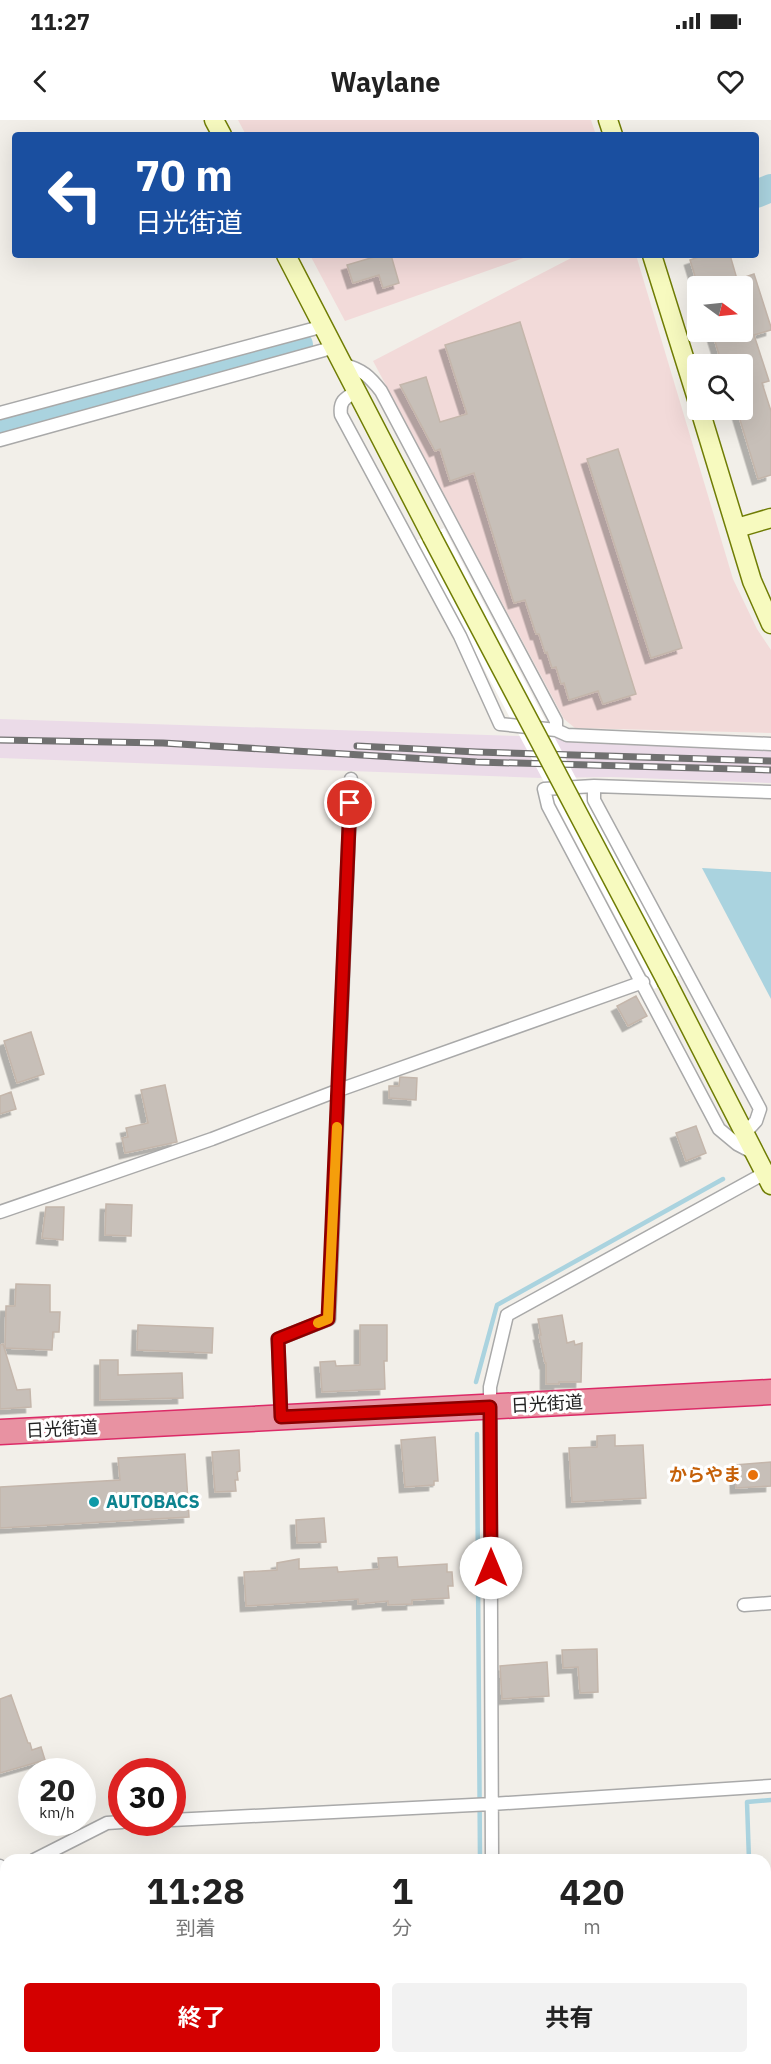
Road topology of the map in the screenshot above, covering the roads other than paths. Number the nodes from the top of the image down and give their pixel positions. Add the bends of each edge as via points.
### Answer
1 (288, 258) edge
2 (653, 258) edge
3 (324, 326) junction
4 (335, 347) junction
5 (344, 366) junction
6 (687, 367) edge
7 (357, 391) junction
8 (0, 413) edge
9 (703, 420) edge
10 (0, 440) edge
11 (771, 518) edge
12 (737, 528) junction
13 (771, 624) edge
14 (556, 730) junction
15 (771, 744) edge
16 (351, 779) dead end
17 (594, 786) junction
18 (771, 792) edge
19 (643, 982) junction
20 (339, 1090) junction
21 (746, 1132) junction
22 (754, 1153) junction
23 (768, 1179) edge
24 (0, 1212) edge
25 (771, 1392) edge
26 (490, 1407) junction
27 (281, 1417) junction
28 (0, 1432) edge
29 (771, 1603) edge
30 (744, 1605) dead end
31 (771, 1786) edge
32 (492, 1804) junction
33 (186, 1819) edge
34 (108, 1823) edge
35 (46, 1854) edge
36 (492, 1854) edge

1 - 3 street
2 - 6 street
3 - 4 street
3 - 8 street
4 - 5 street
4 - 10 street
5 - 7 street
5 - 14 street via 369,375 381,391 556,721
7 - 14 street via 342,401 341,415 460,636 500,724
7 - 21 street, bridge
9 - 12 street
11 - 12 street
12 - 13 street via 752,581
14 - 15 street via 567,735
16 - 20 street
17 - 18 street
17 - 19 street via 544,789 548,806
17 - 21 street via 594,800 759,1109 756,1121
19 - 20 street
19 - 22 street via 719,1129
20 - 24 street via 212,1139
20 - 27 street via 328,1319 278,1339
21 - 22 street
22 - 23 street
23 - 26 street via 507,1315 490,1387
25 - 26 highway, 日光街道
26 - 27 highway, 日光街道
26 - 32 street
27 - 28 highway, 日光街道
29 - 30 street
31 - 32 street
32 - 33 street
32 - 36 street
34 - 35 street

